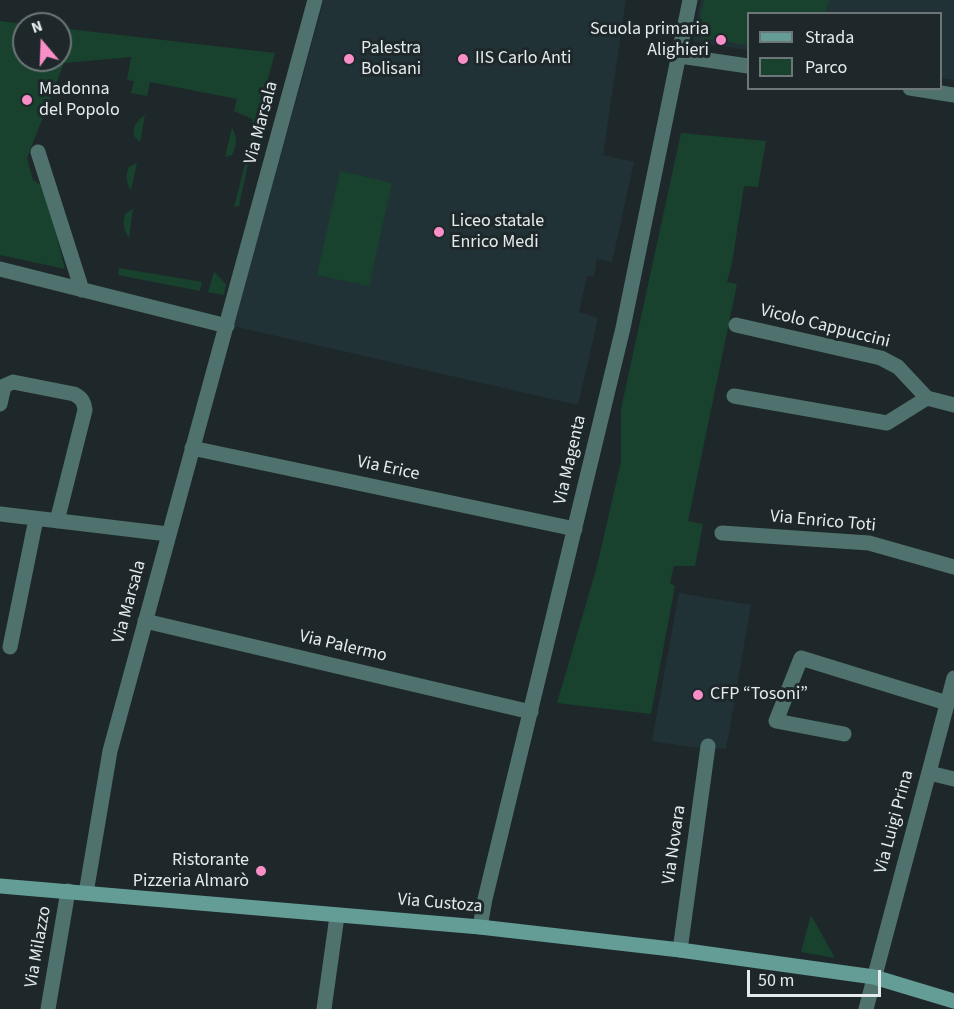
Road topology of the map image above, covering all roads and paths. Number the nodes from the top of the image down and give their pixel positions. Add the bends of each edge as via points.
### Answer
1 (315, 0) edge
2 (690, 0) edge
3 (680, 56) junction
4 (747, 66) edge
5 (923, 90) edge
6 (954, 95) edge
7 (38, 152) dead end
8 (0, 268) edge
9 (82, 290) junction
10 (736, 325) dead end
11 (227, 326) junction
12 (734, 396) dead end
13 (927, 398) junction
14 (0, 404) edge
15 (954, 405) edge
16 (192, 448) junction
17 (0, 514) edge
18 (36, 519) junction
19 (57, 521) junction
20 (575, 529) junction
21 (722, 533) dead end
22 (168, 534) junction
23 (954, 567) edge
24 (145, 621) junction
25 (10, 647) dead end
26 (954, 678) edge
27 (947, 703) junction
28 (531, 712) junction
29 (844, 734) dead end
30 (708, 746) dead end
31 (928, 773) junction
32 (954, 779) edge
33 (0, 886) edge
34 (68, 891) junction
35 (86, 893) junction
36 (337, 916) junction
37 (480, 927) junction
38 (680, 950) junction
39 (874, 977) junction
40 (954, 1001) edge
41 (48, 1009) edge
42 (324, 1009) edge
43 (866, 1009) edge

1 - 11 street, Via Marsala
2 - 3 street, Via Magenta
3 - 4 street
3 - 20 street, Via Magenta via 623,327
5 - 6 street
7 - 9 street
8 - 9 street
9 - 11 street
10 - 13 street, Vicolo Cappuccini via 880,358 898,367
11 - 16 street, Via Marsala
12 - 13 street via 887,423
13 - 15 street
14 - 19 street via 4,386 13,382 74,394 84,403
16 - 20 street, Via Erice
16 - 22 street, Via Marsala
17 - 18 street
18 - 19 street
18 - 25 street
19 - 22 street
20 - 28 street, Via Magenta
21 - 23 street, Via Enrico Toti via 869,543
22 - 24 street, Via Marsala
24 - 28 street, Via Palermo
24 - 35 street, Via Marsala via 110,751
26 - 27 street, Via Luigi Prina
27 - 29 street via 801,658 776,722
27 - 31 street, Via Luigi Prina
28 - 37 street, Via Magenta
30 - 38 street, Via Novara
31 - 32 street
31 - 39 street, Via Luigi Prina
33 - 34 street, Via Custoza
34 - 35 street, Via Custoza
34 - 41 street, Via Milazzo
35 - 36 street, Via Custoza
36 - 37 street, Via Custoza
36 - 42 street
37 - 38 street, Via Custoza
38 - 39 street, Via Custoza
39 - 40 street, Via Custoza
39 - 43 street, Via Luigi Prina

